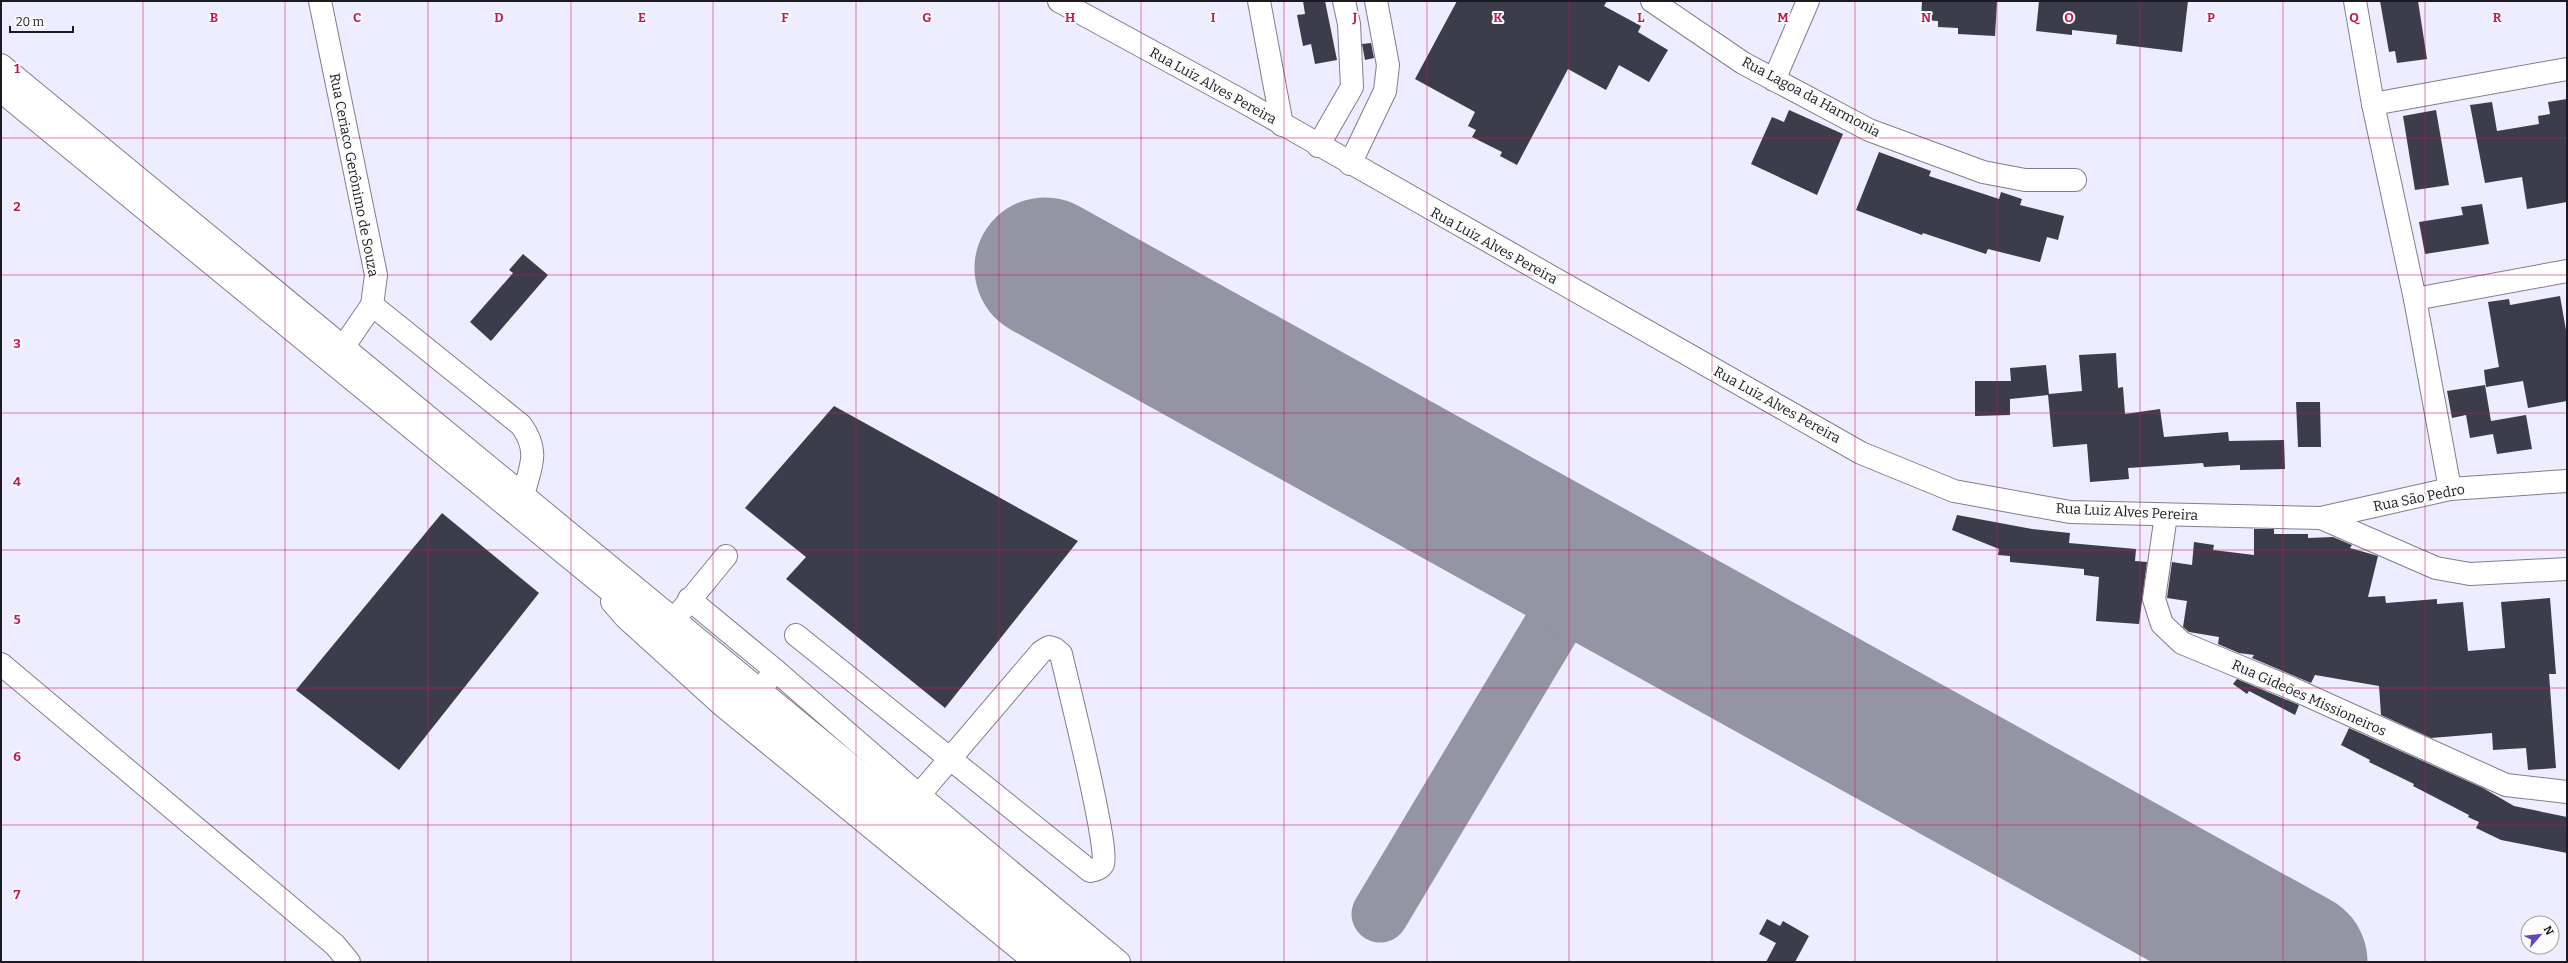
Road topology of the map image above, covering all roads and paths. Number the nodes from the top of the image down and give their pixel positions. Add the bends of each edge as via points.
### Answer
1 (320, 1) edge
2 (1059, 1) edge
3 (1259, 1) edge
4 (1344, 1) edge
5 (1652, 1) edge
6 (1808, 1) edge
7 (2355, 1) edge
8 (1377, 10) edge
9 (1348, 24) junction
10 (1, 65) edge
11 (2567, 69) edge
12 (1774, 80) junction
13 (1352, 87) junction
14 (1, 91) edge
15 (1385, 91) junction
16 (2373, 104) junction
17 (1282, 125) junction
18 (1318, 146) junction
19 (1350, 164) junction
20 (2075, 180) dead end
21 (2567, 271) edge
22 (2415, 299) junction
23 (372, 305) junction
24 (338, 355) junction
25 (2567, 481) edge
26 (2450, 489) junction
27 (523, 495) junction
28 (2166, 515) junction
29 (2321, 518) junction
30 (726, 556) dead end
31 (2567, 569) edge
32 (585, 570) junction
33 (689, 599) junction
34 (674, 620) junction
35 (796, 635) dead end
36 (1, 664) edge
37 (775, 670) junction
38 (761, 690) junction
39 (949, 760) junction
40 (2567, 792) edge
41 (919, 795) junction
42 (349, 962) edge
43 (1035, 962) edge
44 (1062, 962) edge
45 (1090, 962) edge
46 (1119, 962) edge

1 - 23 street, Rua Ceriaco Gerônimo de Souza via 376,275
2 - 17 street, Rua Luiz Alves Pereira
3 - 17 street
4 - 9 street
5 - 12 street, Rua Lagoa da Harmonia
6 - 12 street
7 - 16 street
8 - 9 street
8 - 15 street via 1388,65
9 - 13 street
10 - 24 street
11 - 16 street
12 - 20 street, Rua Lagoa da Harmonia via 1869,130 1983,172 2024,180
13 - 15 street
13 - 18 street
14 - 24 street
15 - 19 street
16 - 22 street
17 - 18 street, Rua Luiz Alves Pereira
18 - 19 street, Rua Luiz Alves Pereira
19 - 28 street, Rua Luiz Alves Pereira via 1862,453 1954,491 2070,512
21 - 22 street
22 - 26 street
23 - 24 street, Rua Ceriaco Gerônimo de Souza
23 - 27 street via 521,425 530,437 534,454
24 - 27 street
24 - 32 street
25 - 26 street, Rua São Pedro
26 - 29 street, Rua São Pedro
27 - 34 street
28 - 29 street, Rua Luiz Alves Pereira
28 - 40 street, Rua Gideões Missioneiros via 2154,599 2162,624 2182,643 2291,688 2506,785
29 - 31 street, Rua Luiz Alves Pereira via 2436,568 2470,574
30 - 33 street
32 - 43 street via 625,617 723,706
32 - 44 street
33 - 34 street
33 - 37 street
34 - 38 street
35 - 39 street
36 - 42 street via 335,945
37 - 38 street
37 - 41 street
38 - 45 street
39 - 39 street via 1041,652 1049,647 1055,648 1060,654 1097,813 1105,856 1103,864 1099,869 1090,871
39 - 41 street
41 - 46 street

